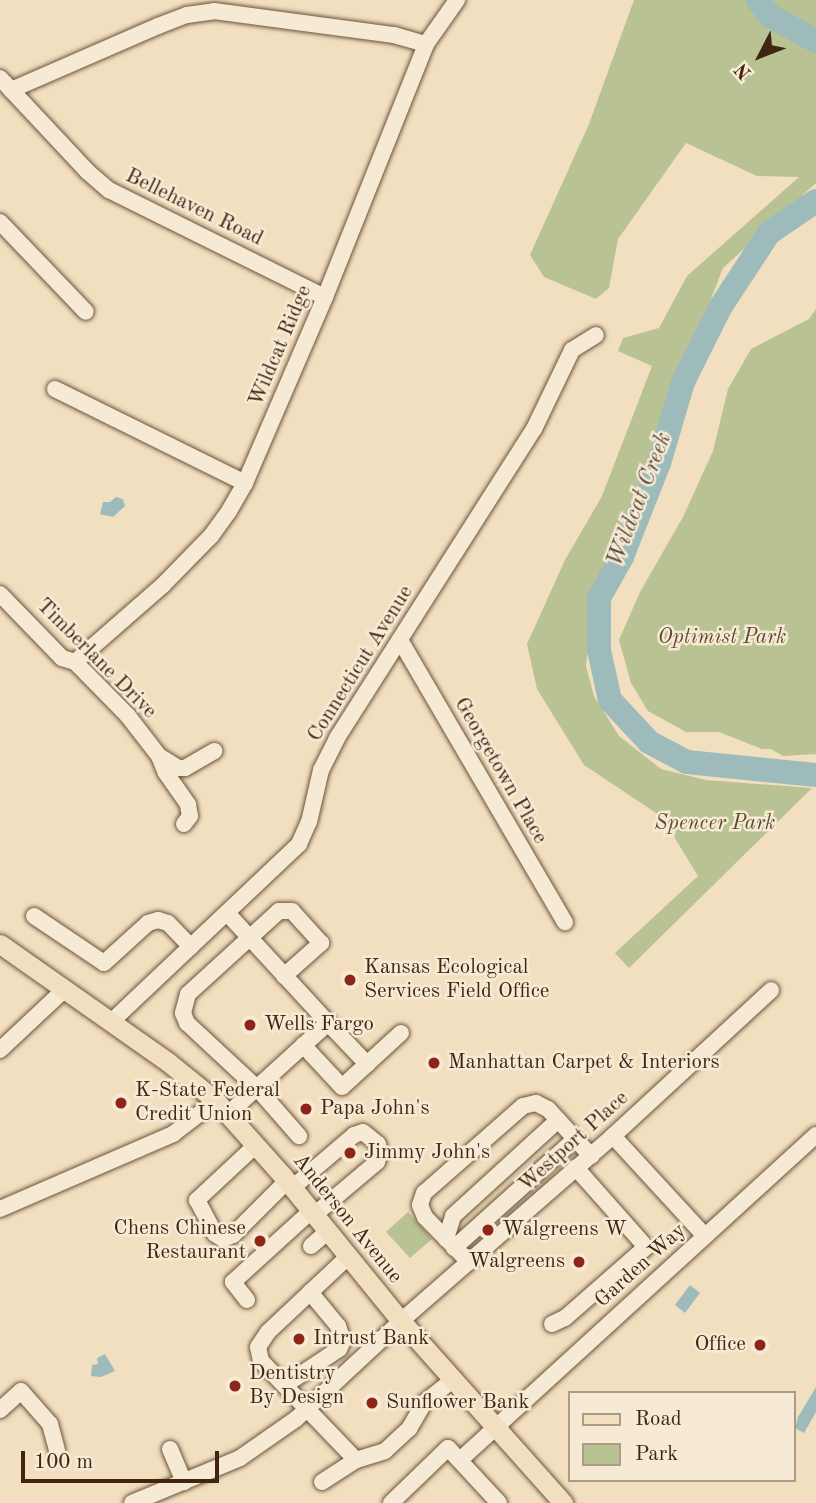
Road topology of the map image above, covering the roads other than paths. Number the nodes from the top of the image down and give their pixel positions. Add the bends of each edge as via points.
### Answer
1 (457, 0) edge
2 (426, 44) junction
3 (5, 84) edge
4 (0, 222) edge
5 (325, 297) junction
6 (86, 312) dead end
7 (596, 335) dead end
8 (55, 389) dead end
9 (245, 483) junction
10 (0, 594) edge
11 (400, 640) junction
12 (75, 663) junction
13 (214, 751) dead end
14 (159, 757) junction
15 (184, 824) dead end
16 (227, 914) junction
17 (34, 916) dead end
18 (565, 922) dead end
19 (249, 938) junction
20 (0, 944) edge
21 (191, 947) junction
22 (284, 976) junction
23 (65, 989) junction
24 (771, 990) dead end
25 (111, 1022) junction
26 (328, 1023) junction
27 (401, 1033) dead end
28 (303, 1045) junction
29 (0, 1050) edge
30 (367, 1065) junction
31 (257, 1088) junction
32 (222, 1108) junction
33 (558, 1120) junction
34 (299, 1136) dead end
35 (613, 1136) junction
36 (816, 1136) edge
37 (575, 1139) junction
38 (256, 1145) junction
39 (591, 1156) junction
40 (576, 1168) junction
41 (290, 1184) junction
42 (0, 1209) edge
43 (313, 1213) junction
44 (328, 1231) junction
45 (705, 1236) junction
46 (450, 1243) junction
47 (311, 1246) dead end
48 (348, 1257) junction
49 (468, 1262) junction
50 (310, 1292) junction
51 (247, 1300) dead end
52 (401, 1321) junction
53 (552, 1324) dead end
54 (452, 1380) junction
55 (285, 1385) junction
56 (309, 1407) junction
57 (0, 1410) edge
58 (495, 1427) junction
59 (170, 1449) dead end
60 (57, 1450) dead end
61 (356, 1460) junction
62 (460, 1460) junction
63 (184, 1482) junction
64 (322, 1482) dead end
65 (551, 1496) edge
66 (155, 1499) edge
67 (132, 1503) edge
68 (391, 1503) edge
69 (499, 1503) edge
70 (563, 1503) edge

1 - 2 street, Wildcat Ridge
2 - 3 street via 394,34 214,12 187,15
2 - 5 street, Wildcat Ridge
3 - 5 street, Bellehaven Road via 109,190
4 - 6 street
5 - 9 street, Wildcat Ridge
7 - 11 street, Connecticut Avenue via 572,350 540,418
8 - 9 street
9 - 12 street, Wildcat Ridge via 211,536
10 - 12 street, Timberlane Drive via 62,657
11 - 16 street, Connecticut Avenue via 321,769 299,844
11 - 18 street, Georgetown Place
12 - 14 street, Timberlane Drive via 128,716
13 - 14 street via 185,768
14 - 15 street, Timberlane Drive via 190,809
16 - 19 street
16 - 21 street, Connecticut Avenue
17 - 21 street via 104,962 148,923 158,920 168,923
19 - 22 street
19 - 22 street via 279,911 292,911 321,943
19 - 31 street via 188,994 183,1013 197,1034
20 - 23 main road, Anderson Avenue
21 - 25 street, Connecticut Avenue
22 - 26 street
23 - 25 main road, Anderson Avenue
23 - 29 street
24 - 35 street, Westport Place
25 - 32 main road, Anderson Avenue
26 - 28 street
26 - 30 street
27 - 30 street
28 - 30 street via 342,1087
28 - 31 street
31 - 32 street
31 - 34 street
32 - 38 main road, Anderson Avenue
32 - 42 street
33 - 37 street
33 - 46 street via 453,1216
33 - 46 street via 536,1103 523,1106 424,1193 420,1205 425,1217
35 - 39 street, Westport Place
35 - 45 street
36 - 45 street, Garden Way
37 - 39 street
37 - 46 street
38 - 41 main road, Anderson Avenue
38 - 41 street via 197,1200 211,1228 223,1239 233,1235
39 - 40 street, Westport Place
40 - 49 street, Westport Place
40 - 53 street via 646,1247 565,1318
41 - 43 main road, Anderson Avenue
41 - 43 street via 354,1135 363,1132 378,1144 377,1161
43 - 44 main road, Anderson Avenue
43 - 51 street via 233,1282
44 - 47 street
44 - 48 main road, Anderson Avenue
45 - 58 street, Garden Way
46 - 49 street
48 - 50 street
48 - 52 main road, Anderson Avenue
49 - 52 street, Westport Place
50 - 55 street via 258,1347 261,1361
50 - 55 street via 338,1326 343,1341 339,1349
52 - 54 main road, Anderson Avenue
52 - 56 street, Westport Place
54 - 58 main road, Anderson Avenue
54 - 61 street via 424,1403 409,1429 385,1451
55 - 56 street
56 - 61 street
56 - 63 street, Westport Place via 260,1446
57 - 60 street via 21,1391 50,1424
58 - 62 street, Garden Way
58 - 65 main road, Anderson Avenue
59 - 63 street
61 - 64 street
62 - 68 street via 448,1448
62 - 69 street
63 - 66 street, Westport Place
65 - 70 main road, Anderson Avenue
66 - 67 street, Westport Place

